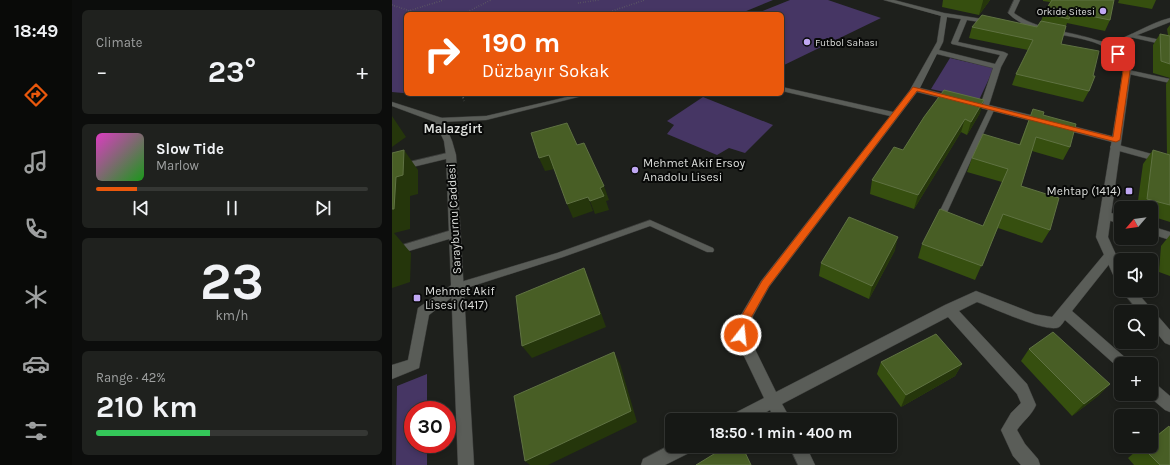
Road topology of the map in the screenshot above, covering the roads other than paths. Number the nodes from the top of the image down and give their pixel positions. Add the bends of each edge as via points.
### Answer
1 (887, 0) edge
2 (1017, 0) edge
3 (944, 15) junction
4 (966, 18) junction
5 (1170, 20) edge
6 (997, 22) edge
7 (1012, 25) edge
8 (1036, 28) junction
9 (1132, 36) junction
10 (1170, 44) edge
11 (1104, 45) junction
12 (935, 51) junction
13 (997, 67) junction
14 (1126, 71) junction
15 (1170, 81) edge
16 (784, 89) edge
17 (916, 89) junction
18 (579, 96) edge
19 (392, 104) edge
20 (988, 107) junction
21 (896, 115) junction
22 (439, 120) junction
23 (1116, 144) junction
24 (451, 155) junction
25 (1170, 162) edge
26 (392, 169) edge
27 (1105, 215) junction
28 (1114, 218) edge
29 (940, 219) edge
30 (1158, 232) edge
31 (454, 233) junction
32 (1170, 236) edge
33 (710, 250) dead end
34 (392, 252) edge
35 (1110, 255) junction
36 (1114, 264) edge
37 (457, 287) junction
38 (1134, 297) edge
39 (1141, 305) edge
40 (949, 309) junction
41 (1064, 312) junction
42 (1158, 325) edge
43 (1170, 338) edge
44 (1115, 357) edge
45 (392, 372) edge
46 (1158, 395) edge
47 (773, 401) junction
48 (1170, 405) edge
49 (750, 413) edge
50 (779, 413) edge
51 (672, 453) edge
52 (801, 453) edge
53 (466, 465) edge
54 (649, 465) edge
55 (808, 465) edge
56 (1032, 465) edge

1 - 3 street via 918,6
2 - 8 street via 1011,13 1018,20
3 - 4 street
3 - 12 street via 940,42
4 - 6 street
4 - 13 street via 954,43 1004,54
5 - 9 street via 1143,29
7 - 8 street
8 - 11 street
9 - 10 street
9 - 11 street via 1121,42
11 - 14 street via 1118,54
12 - 13 street
12 - 17 street
13 - 20 street
14 - 15 street
14 - 23 street
16 - 21 street
17 - 20 street
17 - 21 street
18 - 22 lane via 486,118
19 - 22 street
20 - 23 street
20 - 29 lane
21 - 47 street via 765,284 747,315 741,335
22 - 24 street, Sarayburnu Caddesi
23 - 25 street
23 - 27 street
24 - 26 street
24 - 31 street, Sarayburnu Caddesi
27 - 28 street
27 - 35 street via 1102,237
30 - 32 street
31 - 34 street
31 - 37 street, Sarayburnu Caddesi
33 - 37 lane via 650,223 560,255
35 - 36 street
35 - 41 street
37 - 45 street via 423,312 414,364
37 - 53 street, Sarayburnu Caddesi
38 - 39 street
40 - 41 street via 976,296 1034,319 1055,323
40 - 47 street
40 - 56 street via 1022,389 1029,405 1016,418 1009,430 1019,450
41 - 44 street
42 - 43 street
46 - 48 street
47 - 49 street
47 - 50 street
51 - 54 street
52 - 55 street

